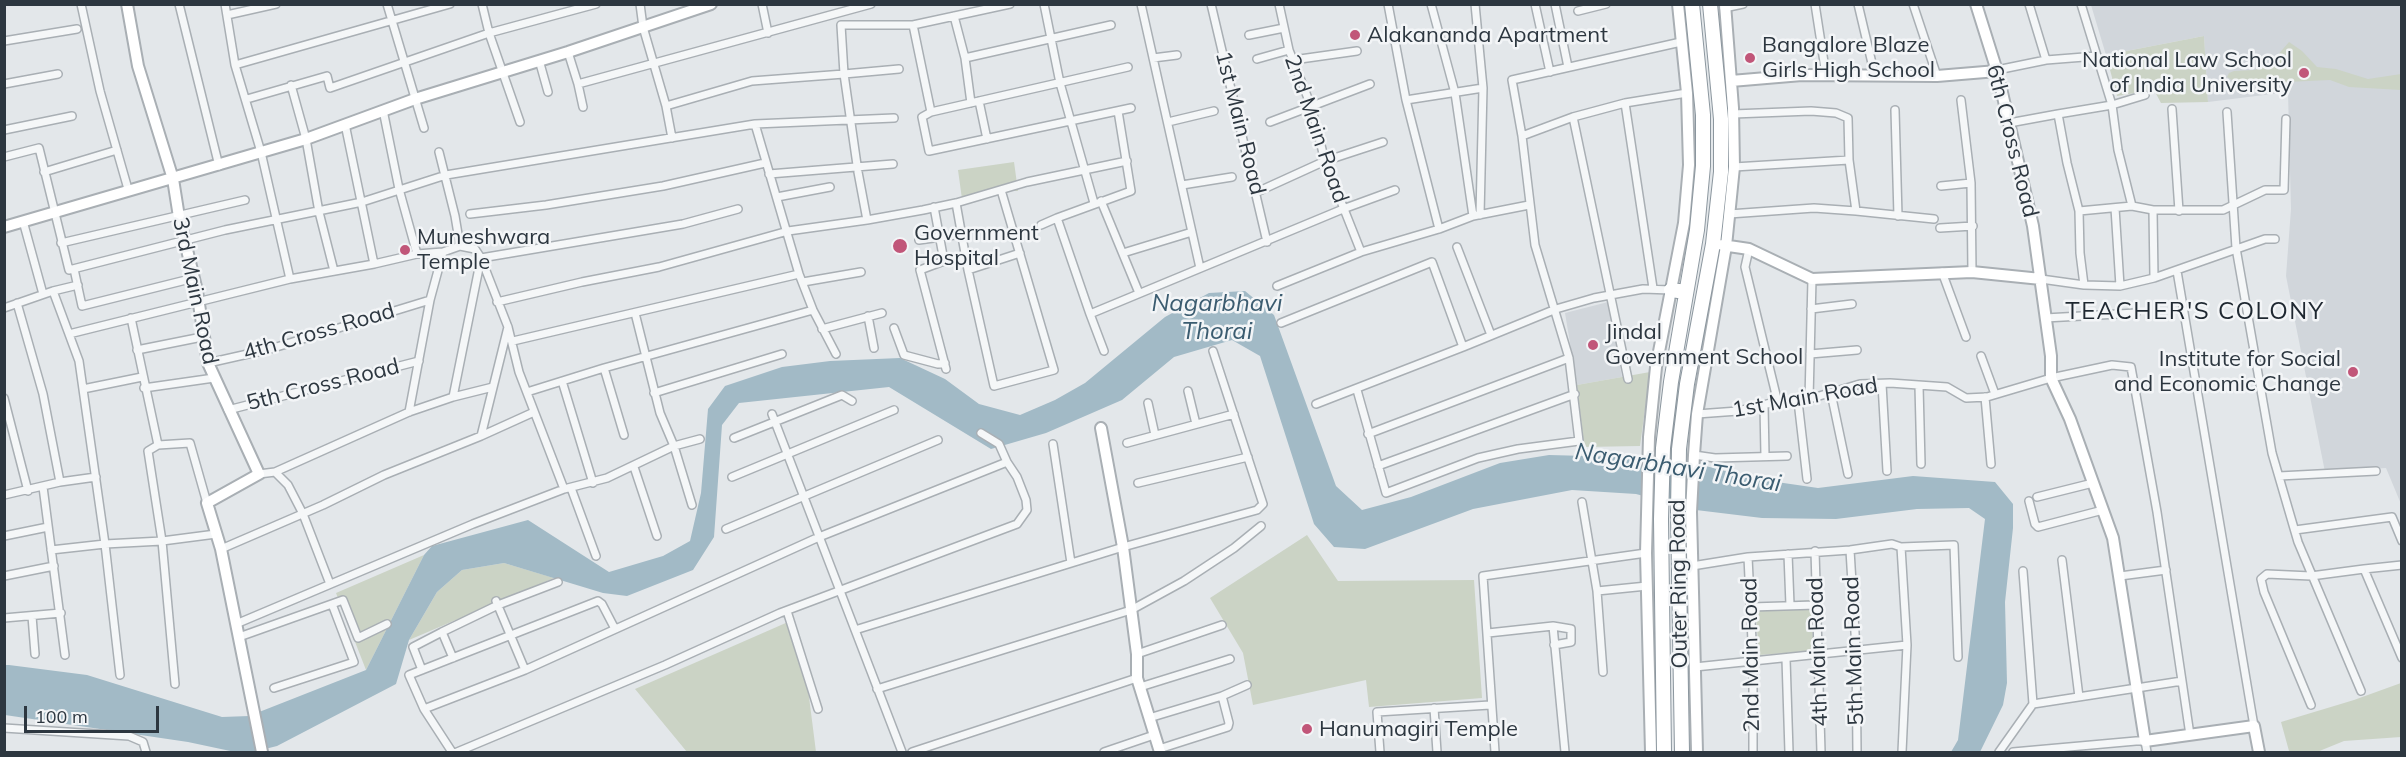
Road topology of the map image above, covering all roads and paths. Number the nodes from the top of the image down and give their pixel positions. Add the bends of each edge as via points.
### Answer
1 (81, 4) edge
2 (127, 4) edge
3 (179, 4) edge
4 (225, 4) edge
5 (276, 4) edge
6 (387, 4) edge
7 (450, 4) edge
8 (482, 4) edge
9 (596, 4) edge
10 (640, 4) edge
11 (711, 4) edge
12 (762, 4) edge
13 (871, 4) edge
14 (1010, 4) edge
15 (1044, 4) edge
16 (1141, 4) edge
17 (1211, 4) edge
18 (1279, 4) edge
19 (1388, 4) edge
20 (1431, 4) edge
21 (1475, 4) edge
22 (1535, 4) edge
23 (1555, 4) edge
24 (1606, 4) edge
25 (1678, 4) edge
26 (1692, 4) edge
27 (1710, 4) edge
28 (1743, 4) edge
29 (1815, 4) edge
30 (1858, 4) edge
31 (1912, 4) edge
32 (1976, 4) edge
33 (2029, 4) edge
34 (2081, 4) edge
35 (1592, 6) edge
36 (1724, 6) edge
37 (1578, 11) dead end
38 (835, 14) junction
39 (227, 15) junction
40 (954, 16) junction
41 (391, 21) junction
42 (841, 25) junction
43 (913, 25) junction
44 (1111, 25) dead end
45 (643, 27) junction
46 (1284, 28) junction
47 (76, 29) dead end
48 (489, 33) junction
49 (768, 33) junction
50 (1249, 35) dead end
51 (1051, 37) junction
52 (4, 41) edge
53 (1682, 42) junction
54 (1289, 50) junction
55 (1356, 51) dead end
56 (568, 52) junction
57 (1177, 55) dead end
58 (2097, 56) junction
59 (965, 58) junction
60 (1153, 58) junction
61 (1257, 59) dead end
62 (539, 60) junction
63 (1293, 60) junction
64 (2046, 60) junction
65 (404, 61) junction
66 (653, 64) junction
67 (235, 65) junction
68 (1128, 67) dead end
69 (1569, 67) junction
70 (899, 69) dead end
71 (1997, 70) junction
72 (501, 71) junction
73 (1550, 72) junction
74 (58, 74) dead end
75 (844, 74) junction
76 (1826, 75) junction
77 (1875, 76) junction
78 (1937, 76) junction
79 (1731, 81) junction
80 (1060, 83) junction
81 (4, 84) edge
82 (578, 84) junction
83 (1370, 84) dead end
84 (291, 85) junction
85 (1483, 88) junction
86 (548, 92) dead end
87 (1455, 93) junction
88 (1687, 93) junction
89 (2145, 95) dead end
90 (247, 99) junction
91 (415, 99) junction
92 (1406, 100) junction
93 (1961, 100) dead end
94 (975, 102) junction
95 (1625, 103) junction
96 (2112, 105) junction
97 (666, 106) junction
98 (1311, 106) junction
99 (583, 107) dead end
100 (1131, 108) dead end
101 (2172, 109) dead end
102 (383, 110) junction
103 (1895, 110) dead end
104 (1118, 111) junction
105 (1214, 111) dead end
106 (931, 112) junction
107 (2227, 112) dead end
108 (1733, 114) junction
109 (2058, 114) junction
110 (72, 116) dead end
111 (1573, 117) junction
112 (894, 118) dead end
113 (2286, 118) dead end
114 (852, 120) junction
115 (1071, 121) junction
116 (520, 122) dead end
117 (1168, 122) junction
118 (1270, 122) dead end
119 (2009, 123) junction
120 (345, 124) junction
121 (754, 124) junction
122 (424, 128) dead end
123 (4, 130) edge
124 (1522, 136) junction
125 (672, 138) junction
126 (306, 139) junction
127 (987, 139) junction
128 (1383, 142) dead end
129 (117, 150) junction
130 (261, 152) junction
131 (439, 152) dead end
132 (4, 157) edge
133 (1849, 160) junction
134 (1127, 161) junction
135 (1325, 161) junction
136 (765, 163) junction
137 (893, 164) dead end
138 (219, 166) junction
139 (1734, 167) junction
140 (858, 169) junction
141 (1084, 170) junction
142 (44, 172) junction
143 (769, 174) junction
144 (446, 175) junction
145 (1232, 177) dead end
146 (172, 178) junction
147 (1971, 183) junction
148 (1182, 184) junction
149 (1941, 186) dead end
150 (830, 187) dead end
151 (128, 189) junction
152 (399, 189) junction
153 (1001, 190) junction
154 (1395, 190) dead end
155 (1257, 192) junction
156 (777, 197) junction
157 (245, 200) dead end
158 (362, 202) junction
159 (956, 202) junction
160 (1098, 202) junction
161 (1529, 205) junction
162 (2132, 206) junction
163 (934, 207) junction
164 (2115, 207) junction
165 (2232, 207) junction
166 (738, 209) dead end
167 (1343, 209) junction
168 (2153, 210) junction
169 (54, 211) junction
170 (2179, 211) junction
171 (320, 212) junction
172 (1856, 212) junction
173 (2079, 212) junction
174 (470, 214) dead end
175 (1729, 214) junction
176 (1476, 215) junction
177 (1898, 216) junction
178 (179, 217) junction
179 (1057, 218) junction
180 (1934, 219) dead end
181 (867, 220) junction
182 (22, 221) junction
183 (278, 221) junction
184 (1041, 225) dead end
185 (1973, 226) junction
186 (4, 227) edge
187 (1940, 228) dead end
188 (1439, 229) junction
189 (788, 231) junction
190 (1192, 232) junction
191 (962, 234) junction
192 (939, 237) junction
193 (2275, 239) dead end
194 (919, 240) dead end
195 (184, 241) junction
196 (1268, 242) junction
197 (62, 243) junction
198 (1720, 245) junction
199 (460, 246) junction
200 (1457, 247) dead end
201 (2236, 248) junction
202 (1749, 249) junction
203 (443, 252) junction
204 (1361, 252) junction
205 (1020, 253) junction
206 (1123, 253) junction
207 (417, 254) junction
208 (481, 258) junction
209 (966, 258) junction
210 (944, 261) junction
211 (374, 264) junction
212 (1200, 268) junction
213 (74, 269) junction
214 (968, 270) junction
215 (334, 271) junction
216 (861, 272) dead end
217 (1942, 272) junction
218 (1972, 272) junction
219 (2176, 272) junction
220 (799, 274) junction
221 (194, 278) junction
222 (2154, 278) junction
223 (290, 279) junction
224 (1812, 279) junction
225 (2041, 279) junction
226 (803, 282) junction
227 (78, 285) junction
228 (2084, 285) junction
229 (1277, 286) dead end
230 (2120, 286) junction
231 (1653, 288) junction
232 (1671, 290) junction
233 (52, 291) junction
234 (1686, 292) junction
235 (1139, 293) junction
236 (43, 294) junction
237 (1610, 294) junction
238 (430, 300) junction
239 (199, 302) junction
240 (497, 302) junction
241 (17, 303) junction
242 (1852, 304) dead end
243 (4, 308) edge
244 (1556, 309) junction
245 (1811, 309) junction
246 (813, 310) junction
247 (634, 313) junction
248 (882, 313) dead end
249 (1090, 314) junction
250 (2136, 314) dead end
251 (868, 316) junction
252 (130, 318) junction
253 (2045, 318) junction
254 (1281, 323) dead end
255 (508, 327) junction
256 (894, 328) dead end
257 (822, 329) junction
258 (69, 334) junction
259 (1491, 335) junction
260 (202, 337) junction
261 (1966, 337) dead end
262 (513, 341) junction
263 (1463, 347) junction
264 (874, 348) dead end
265 (137, 350) junction
266 (1857, 350) dead end
267 (1104, 351) dead end
268 (1213, 351) dead end
269 (782, 354) dead end
270 (836, 354) dead end
271 (1810, 354) junction
272 (644, 356) junction
273 (1981, 356) dead end
274 (1569, 357) junction
275 (419, 360) junction
276 (208, 363) junction
277 (604, 368) junction
278 (142, 377) junction
279 (214, 378) junction
280 (2051, 378) junction
281 (1628, 379) dead end
282 (562, 381) junction
283 (1882, 384) junction
284 (1919, 386) junction
285 (494, 387) junction
286 (144, 388) junction
287 (83, 389) junction
288 (1357, 390) junction
289 (1188, 391) dead end
290 (526, 392) junction
291 (654, 393) junction
292 (1831, 393) junction
293 (1575, 394) junction
294 (1995, 394) junction
295 (453, 397) junction
296 (1985, 397) junction
297 (4, 398) edge
298 (1809, 399) junction
299 (852, 401) dead end
300 (1798, 401) junction
301 (1148, 402) dead end
302 (1778, 403) junction
303 (1316, 405) dead end
304 (1764, 405) junction
305 (228, 410) junction
306 (894, 410) dead end
307 (409, 412) junction
308 (534, 412) junction
309 (1234, 414) junction
310 (1697, 414) junction
311 (773, 418) junction
312 (1196, 424) junction
313 (1101, 428) dead end
314 (981, 433) dead end
315 (1368, 434) junction
316 (624, 435) dead end
317 (1155, 435) junction
318 (482, 436) junction
319 (734, 438) dead end
320 (700, 439) dead end
321 (938, 440) dead end
322 (1127, 442) dead end
323 (1053, 444) dead end
324 (158, 445) junction
325 (674, 446) junction
326 (787, 455) junction
327 (1765, 456) junction
328 (1787, 456) dead end
329 (1248, 457) junction
330 (1693, 459) junction
331 (1007, 462) junction
332 (1922, 464) dead end
333 (1991, 464) dead end
334 (1378, 466) junction
335 (634, 467) junction
336 (1887, 471) dead end
337 (2376, 471) dead end
338 (275, 472) junction
339 (259, 474) junction
340 (1848, 474) dead end
341 (2279, 476) junction
342 (96, 477) junction
343 (732, 477) dead end
344 (1807, 479) dead end
345 (60, 482) junction
346 (593, 483) junction
347 (1138, 483) dead end
348 (2093, 483) junction
349 (43, 487) junction
350 (567, 488) junction
351 (28, 491) junction
352 (4, 495) edge
353 (803, 496) junction
354 (1582, 502) dead end
355 (207, 503) junction
356 (692, 505) dead end
357 (2103, 510) junction
358 (1684, 512) junction
359 (303, 514) junction
360 (1262, 526) dead end
361 (48, 527) junction
362 (726, 529) dead end
363 (2295, 530) junction
364 (216, 534) junction
365 (4, 536) edge
366 (657, 536) dead end
367 (819, 537) junction
368 (162, 541) junction
369 (2402, 541) edge
370 (105, 544) junction
371 (1123, 547) junction
372 (1901, 547) junction
373 (221, 549) junction
374 (51, 550) junction
375 (1850, 550) junction
376 (1815, 551) junction
377 (1646, 553) junction
378 (1788, 554) junction
379 (597, 556) dead end
380 (1748, 557) junction
381 (1591, 560) junction
382 (2062, 560) dead end
383 (1071, 563) junction
384 (2402, 565) edge
385 (54, 566) junction
386 (1692, 566) junction
387 (2364, 568) junction
388 (2166, 570) junction
389 (2023, 571) dead end
390 (4, 576) edge
391 (2120, 576) junction
392 (2312, 576) junction
393 (558, 582) dead end
394 (330, 584) junction
395 (1647, 586) junction
396 (839, 590) junction
397 (1597, 591) junction
398 (497, 603) junction
399 (332, 604) junction
400 (1790, 605) junction
401 (1816, 605) junction
402 (1751, 607) junction
403 (787, 610) junction
404 (1131, 610) junction
405 (61, 613) junction
406 (32, 616) junction
407 (4, 618) edge
408 (236, 624) junction
409 (387, 624) dead end
410 (1222, 625) dead end
411 (1553, 626) junction
412 (615, 629) junction
413 (855, 630) junction
414 (442, 632) junction
415 (1488, 633) junction
416 (510, 635) junction
417 (239, 637) junction
418 (1554, 645) junction
419 (1907, 645) junction
420 (1856, 649) junction
421 (1818, 653) junction
422 (35, 654) dead end
423 (1137, 654) junction
424 (65, 655) dead end
425 (1958, 657) dead end
426 (453, 658) junction
427 (2402, 658) edge
428 (1230, 659) dead end
429 (1786, 659) junction
430 (1753, 662) junction
431 (1695, 667) junction
432 (422, 670) junction
433 (525, 670) junction
434 (1603, 672) dead end
435 (120, 675) dead end
436 (2182, 681) junction
437 (1139, 683) junction
438 (175, 684) dead end
439 (1247, 685) dead end
440 (274, 688) dead end
441 (2136, 688) junction
442 (877, 689) junction
443 (2361, 691) dead end
444 (1222, 696) junction
445 (2079, 697) junction
446 (2033, 704) junction
447 (1490, 705) junction
448 (2311, 705) dead end
449 (1434, 708) junction
450 (819, 709) dead end
451 (424, 710) junction
452 (1149, 718) junction
453 (2254, 726) junction
454 (4, 728) edge
455 (1154, 735) junction
456 (2190, 735) junction
457 (260, 742) edge
458 (2146, 747) edge
459 (1159, 751) edge
460 (146, 753) edge
461 (452, 753) edge
462 (457, 753) edge
463 (902, 753) edge
464 (912, 753) edge
465 (1104, 753) edge
466 (1380, 753) edge
467 (1437, 753) edge
468 (1495, 753) edge
469 (1564, 753) edge
470 (1651, 753) edge
471 (1664, 753) edge
472 (1682, 753) edge
473 (1697, 753) edge
474 (1753, 753) edge
475 (1789, 753) edge
476 (1821, 753) edge
477 (1857, 753) edge
478 (1902, 753) edge
479 (1999, 753) edge
480 (2013, 753) edge
481 (2259, 753) edge

1 - 129 street
2 - 146 street, 3rd Main Road via 138,66
3 - 138 street
4 - 39 street
5 - 39 street
6 - 41 street
7 - 41 street
8 - 48 street
9 - 48 street
10 - 45 street
11 - 45 street
12 - 49 street
13 - 38 street
14 - 40 street
15 - 51 street
16 - 60 street
17 - 155 street, 1st Main Road
18 - 46 street, 2nd Main Road
19 - 92 street
20 - 87 street
21 - 85 street
22 - 73 street
23 - 69 street
24 - 35 street
25 - 53 street
26 - 234 highway, Outer Ring Road via 1704,141 1698,219
27 - 198 highway, Outer Ring Road via 1722,146
28 - 36 street
29 - 76 street
30 - 77 street
31 - 78 street
32 - 71 street, 6th Cross Road
33 - 64 street
34 - 58 street
35 - 37 street
36 - 79 street
38 - 42 street
38 - 49 street
39 - 67 street
40 - 43 street
40 - 59 street
41 - 65 street
41 - 67 street
42 - 43 street
42 - 75 street
43 - 106 street
44 - 51 street
45 - 56 street
45 - 66 street
46 - 50 street
46 - 54 street, 2nd Main Road
47 - 52 street
48 - 65 street
48 - 72 street
49 - 66 street
51 - 59 street
51 - 80 street
53 - 69 street
53 - 88 street
54 - 61 street
54 - 63 street, 2nd Main Road
55 - 63 street
56 - 62 street
56 - 82 street
57 - 60 street
58 - 64 street
58 - 96 street
59 - 94 street
60 - 117 street
62 - 72 street
62 - 86 street
63 - 98 street, 2nd Main Road
64 - 71 street
65 - 84 street via 330,88 327,76
65 - 91 street
66 - 82 street
66 - 97 street
67 - 90 street
68 - 80 street
69 - 73 street
70 - 75 street
71 - 78 street
71 - 119 street, 6th Cross Road
72 - 91 street
72 - 116 street
73 - 124 street via 1512,80
74 - 81 street
75 - 97 street via 752,81
75 - 114 street
76 - 77 street
76 - 79 street
77 - 78 street
79 - 108 street
80 - 94 street
80 - 115 street
82 - 99 street
83 - 98 street
84 - 90 street
84 - 126 street
85 - 87 street
85 - 176 street
87 - 92 street
87 - 176 street
88 - 95 street
88 - 232 street via 1686,208
89 - 96 street
90 - 130 street
91 - 102 street
91 - 122 street
92 - 188 street
93 - 147 street
94 - 106 street
94 - 127 street
95 - 111 street
95 - 231 street
96 - 109 street
96 - 162 street
97 - 125 street
98 - 118 street
98 - 135 street, 2nd Main Road
100 - 104 street
101 - 170 street
102 - 120 street
102 - 152 street
103 - 177 street
104 - 115 street
104 - 134 street
105 - 117 street
106 - 127 street via 921,117 929,151
107 - 165 street
108 - 133 street via 1836,113 1848,118
108 - 139 street
109 - 119 street
109 - 173 street
110 - 123 street
111 - 124 street
111 - 237 street
112 - 114 street
113 - 165 street via 2284,190 2265,190
114 - 121 street
114 - 140 street
115 - 127 street
115 - 141 street
117 - 148 street
119 - 225 street, 6th Cross Road
120 - 126 street
120 - 158 street
121 - 125 street
121 - 136 street
124 - 161 street
125 - 144 street
126 - 130 street
126 - 171 street
128 - 135 street
129 - 142 street
129 - 151 street
130 - 138 street
130 - 183 street
131 - 144 street
132 - 142 street via 39,148
133 - 139 street
133 - 172 street
134 - 141 street
134 - 160 street via 1131,191
135 - 155 street
135 - 167 street, 2nd Main Road
136 - 143 street
136 - 174 street via 663,186
137 - 140 street
138 - 146 street
139 - 175 street
140 - 143 street
140 - 181 street
141 - 153 street
141 - 160 street
142 - 169 street
143 - 156 street
144 - 152 street
144 - 199 street
145 - 148 street
146 - 151 street
146 - 178 street, 3rd Main Road
147 - 149 street
147 - 185 street
148 - 190 street
150 - 156 street
151 - 169 street
152 - 158 street
152 - 207 street
153 - 159 street
153 - 205 street
154 - 167 street
155 - 196 street, 1st Main Road
156 - 189 street
157 - 178 street
158 - 171 street
158 - 211 street
159 - 163 street
159 - 191 street
160 - 179 street
160 - 206 street
161 - 176 street
161 - 244 street via 1535,245
162 - 164 street
162 - 168 street
163 - 181 street
163 - 192 street
164 - 173 street
164 - 230 street
165 - 170 street
165 - 201 street
166 - 208 street via 683,224
167 - 196 street
167 - 204 street, 2nd Main Road
168 - 170 street
168 - 222 street
169 - 182 street
169 - 197 street
171 - 183 street
171 - 215 street
172 - 175 street via 1814,208
172 - 177 street
173 - 228 street
175 - 198 street
176 - 188 street
177 - 180 street
178 - 195 street, 3rd Main Road
178 - 197 street
179 - 184 street
179 - 249 street
181 - 189 street
182 - 186 street
182 - 236 street
183 - 195 street
183 - 223 street
185 - 187 street
185 - 218 street
188 - 204 street
189 - 220 street
189 - 240 street via 659,267
190 - 206 street
190 - 212 street
191 - 192 street
191 - 209 street
192 - 194 street
192 - 210 street
193 - 201 street
195 - 213 street
195 - 221 street, 3rd Main Road
196 - 212 street
197 - 213 street via 69,270
198 - 202 street
198 - 310 street
198 - 358 highway, Outer Ring Road via 1688,384 1679,449
199 - 203 street
199 - 208 street via 475,249
200 - 259 street
201 - 219 street
201 - 341 street
202 - 224 street
202 - 302 street via 1745,267
203 - 207 street
203 - 238 street
204 - 229 street
205 - 214 street
205 - 214 street via 1054,370 994,386
206 - 235 street
207 - 211 street
208 - 240 street
208 - 295 street
209 - 210 street
209 - 214 street
210 - 256 street via 920,270 945,366 904,355
211 - 215 street
212 - 235 street
213 - 227 street
215 - 223 street
216 - 226 street
217 - 218 street
217 - 224 street
217 - 261 street
218 - 225 street
219 - 222 street
219 - 453 street
220 - 226 street
220 - 247 street
221 - 227 street via 82,306
221 - 239 street, 3rd Main Road
222 - 230 street
223 - 239 street
224 - 245 street
225 - 228 street
225 - 253 street, 6th Cross Road
226 - 246 street
227 - 233 street
228 - 230 street
231 - 232 street
231 - 237 street
232 - 234 highway
232 - 377 street via 1656,367 1648,458
233 - 236 street
233 - 258 street
234 - 471 highway, Outer Ring Road via 1663,448
235 - 249 street
236 - 241 street
237 - 244 street
237 - 281 street
238 - 275 street
238 - 276 street, 4th Cross Road via 270,349
239 - 252 street
239 - 260 street, 3rd Main Road
240 - 255 street
241 - 243 street
241 - 345 street via 43,394
242 - 245 street
244 - 259 street
244 - 274 street
245 - 271 street
246 - 257 street
246 - 272 street
247 - 262 street
247 - 272 street
248 - 251 street
249 - 267 street
250 - 253 street
251 - 257 street
251 - 264 street
252 - 258 street
252 - 265 street
253 - 280 street, 6th Cross Road
254 - 263 street via 1432,262
255 - 262 street
255 - 285 street
257 - 270 street
258 - 287 street via 79,361
259 - 263 street
260 - 265 street
260 - 276 street, 3rd Main Road
262 - 290 street
263 - 288 street
265 - 278 street
266 - 271 street
268 - 309 street
269 - 291 street
271 - 298 street
272 - 277 street
272 - 291 street
273 - 294 street
274 - 293 street
274 - 315 street
275 - 305 street, 5th Cross Road
275 - 307 street
276 - 279 street, 3rd Main Road
277 - 282 street
277 - 316 street
278 - 286 street
278 - 287 street
279 - 286 street
279 - 305 street, 3rd Main Road
280 - 294 street, 1st Main Road
280 - 348 street
280 - 388 street, 1st Main Road via 2112,365 2131,367
282 - 290 street
282 - 346 street
283 - 284 street, 1st Main Road
283 - 292 street, 1st Main Road via 1860,384
283 - 336 street
284 - 296 street, 1st Main Road via 1947,387 1966,398
284 - 332 street
285 - 295 street
285 - 318 street
286 - 324 street
287 - 342 street
288 - 303 street
288 - 315 street
289 - 312 street
290 - 308 street
291 - 325 street
292 - 298 street, 1st Main Road
292 - 340 street
293 - 334 street
293 - 334 street via 1579,441 1478,458 1386,493
294 - 296 street, 1st Main Road
295 - 307 street
296 - 333 street
297 - 351 street
298 - 300 street, 1st Main Road
299 - 311 street via 842,395
300 - 302 street, 1st Main Road
300 - 344 street
301 - 317 street
302 - 304 street, 1st Main Road
304 - 310 street, 1st Main Road
304 - 327 street
305 - 339 street, 3rd Main Road
306 - 326 street
307 - 338 street
308 - 318 street
308 - 350 street
309 - 312 street
309 - 329 street
310 - 330 street
311 - 319 street
311 - 326 street
312 - 317 street
313 - 371 street
314 - 331 street via 999,444
315 - 334 street
317 - 322 street
318 - 359 street via 384,475
320 - 325 street
321 - 353 street
323 - 383 street
324 - 355 street via 190,443
324 - 368 street via 148,451
325 - 335 street
325 - 356 street
326 - 343 street
326 - 353 street
327 - 328 street
327 - 330 street
329 - 347 street
329 - 371 street via 1263,504 1257,510
330 - 358 street
331 - 367 street
331 - 396 street via 1026,500 1027,510 1017,524
335 - 346 street
335 - 366 street
337 - 341 street
338 - 339 street
338 - 359 street via 288,485
339 - 355 street
341 - 363 street
342 - 345 street
342 - 370 street
345 - 349 street
346 - 350 street
348 - 357 street
348 - 357 street via 2033,499 2035,524 2038,527
349 - 351 street
349 - 361 street
350 - 379 street
350 - 394 street
351 - 352 street
353 - 362 street
353 - 367 street
354 - 381 street
355 - 364 street
357 - 391 street
358 - 386 street
358 - 472 highway, Outer Ring Road
359 - 373 street
359 - 394 street
360 - 404 street via 1184,581
361 - 365 street
361 - 374 street
363 - 369 street via 2392,517
363 - 392 street
364 - 368 street
364 - 373 street
367 - 396 street
367 - 412 street
368 - 370 street
368 - 438 street
370 - 374 street
370 - 435 street
371 - 383 street
371 - 404 street
372 - 375 street via 1892,544
372 - 419 street
372 - 425 street via 1954,545
373 - 408 street
374 - 385 street
375 - 376 street
375 - 420 street, 5th Main Road
376 - 378 street
376 - 401 street, 4th Main Road
377 - 381 street
377 - 395 street
378 - 380 street
378 - 400 street
380 - 386 street
380 - 402 street, 2nd Main Road
381 - 397 street
381 - 415 street via 1483,576
382 - 445 street
383 - 413 street
384 - 387 street
385 - 390 street
385 - 405 street
386 - 431 street
387 - 392 street
387 - 427 street
388 - 391 street
388 - 436 street
389 - 446 street
391 - 441 street
392 - 443 street
392 - 448 street via 2267,574 2261,579
393 - 398 street
394 - 408 street
395 - 397 street
395 - 470 street
396 - 403 street
396 - 413 street
397 - 434 street
398 - 414 street
398 - 416 street
399 - 409 street via 343,600 358,638
399 - 417 street
399 - 440 street via 354,662
400 - 401 street
400 - 402 street
401 - 421 street, 4th Main Road
402 - 430 street, 2nd Main Road
403 - 450 street
403 - 462 street
404 - 423 street
404 - 442 street
405 - 406 street
405 - 424 street
406 - 407 street
406 - 422 street
408 - 417 street
410 - 423 street
411 - 415 street
411 - 418 street
411 - 418 street via 1571,629 1571,642
412 - 416 street via 598,601
412 - 433 street
413 - 442 street
414 - 426 street
414 - 432 street via 413,647
415 - 447 street
416 - 426 street
416 - 433 street
417 - 457 street
418 - 469 street
419 - 420 street
419 - 478 street
420 - 421 street
420 - 477 street, 5th Main Road
421 - 429 street
421 - 476 street, 4th Main Road
423 - 437 street
426 - 432 street
428 - 437 street
429 - 430 street
429 - 475 street
430 - 431 street
430 - 474 street, 2nd Main Road
431 - 473 street
432 - 451 street via 409,675
433 - 451 street
436 - 441 street
436 - 456 street
437 - 452 street
437 - 464 street
439 - 444 street
441 - 445 street
441 - 458 street
442 - 463 street
444 - 452 street
444 - 459 street via 1228,727
445 - 446 street
446 - 479 street
447 - 449 street
447 - 468 street
449 - 466 street via 1377,712
449 - 467 street
451 - 461 street
452 - 455 street
453 - 456 street
453 - 481 street
454 - 460 street via 129,736 143,742
455 - 459 street
455 - 465 street
456 - 458 street
458 - 480 street

